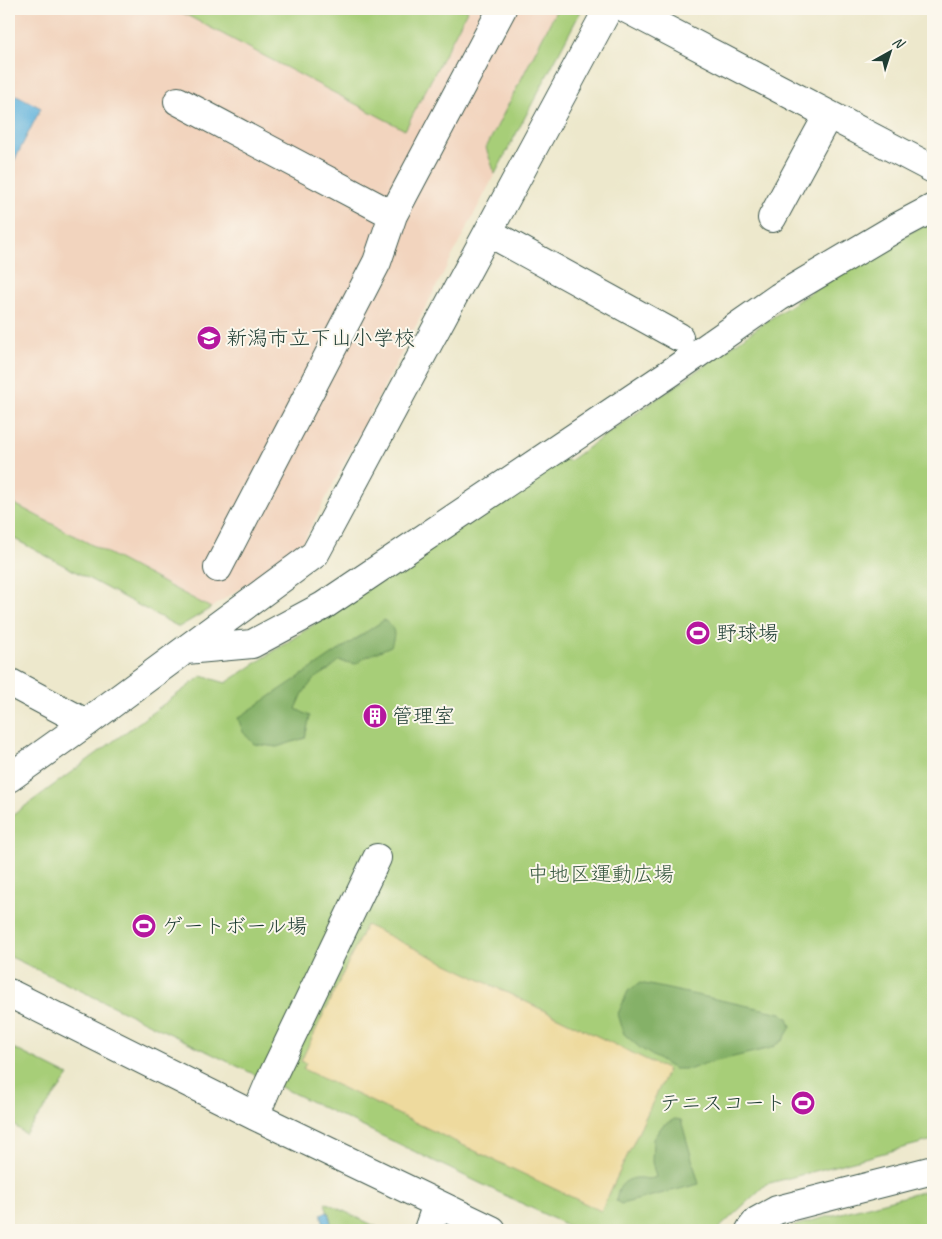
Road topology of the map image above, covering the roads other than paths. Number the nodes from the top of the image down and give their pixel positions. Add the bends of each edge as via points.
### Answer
1 (502, 9) edge
2 (608, 9) edge
3 (627, 9) edge
4 (178, 101) dead end
5 (828, 115) junction
6 (933, 169) edge
7 (933, 208) edge
8 (393, 215) junction
9 (772, 218) dead end
10 (488, 232) junction
11 (679, 337) dead end
12 (218, 568) dead end
13 (184, 650) junction
14 (9, 682) edge
15 (86, 722) junction
16 (9, 778) edge
17 (377, 858) dead end
18 (9, 993) edge
19 (255, 1116) junction
20 (933, 1170) edge
21 (437, 1204) junction
22 (428, 1230) edge
23 (492, 1230) edge
24 (750, 1230) edge

1 - 8 street
2 - 10 street
3 - 5 street
4 - 8 street
5 - 6 street
5 - 9 street
7 - 13 street via 779,297 323,606 252,644
8 - 12 street via 377,262
10 - 11 street
10 - 13 street via 315,554
13 - 15 street
14 - 15 street
15 - 16 street
17 - 19 street
18 - 19 street
19 - 21 street
20 - 24 street via 777,1210
21 - 22 street
21 - 23 street

